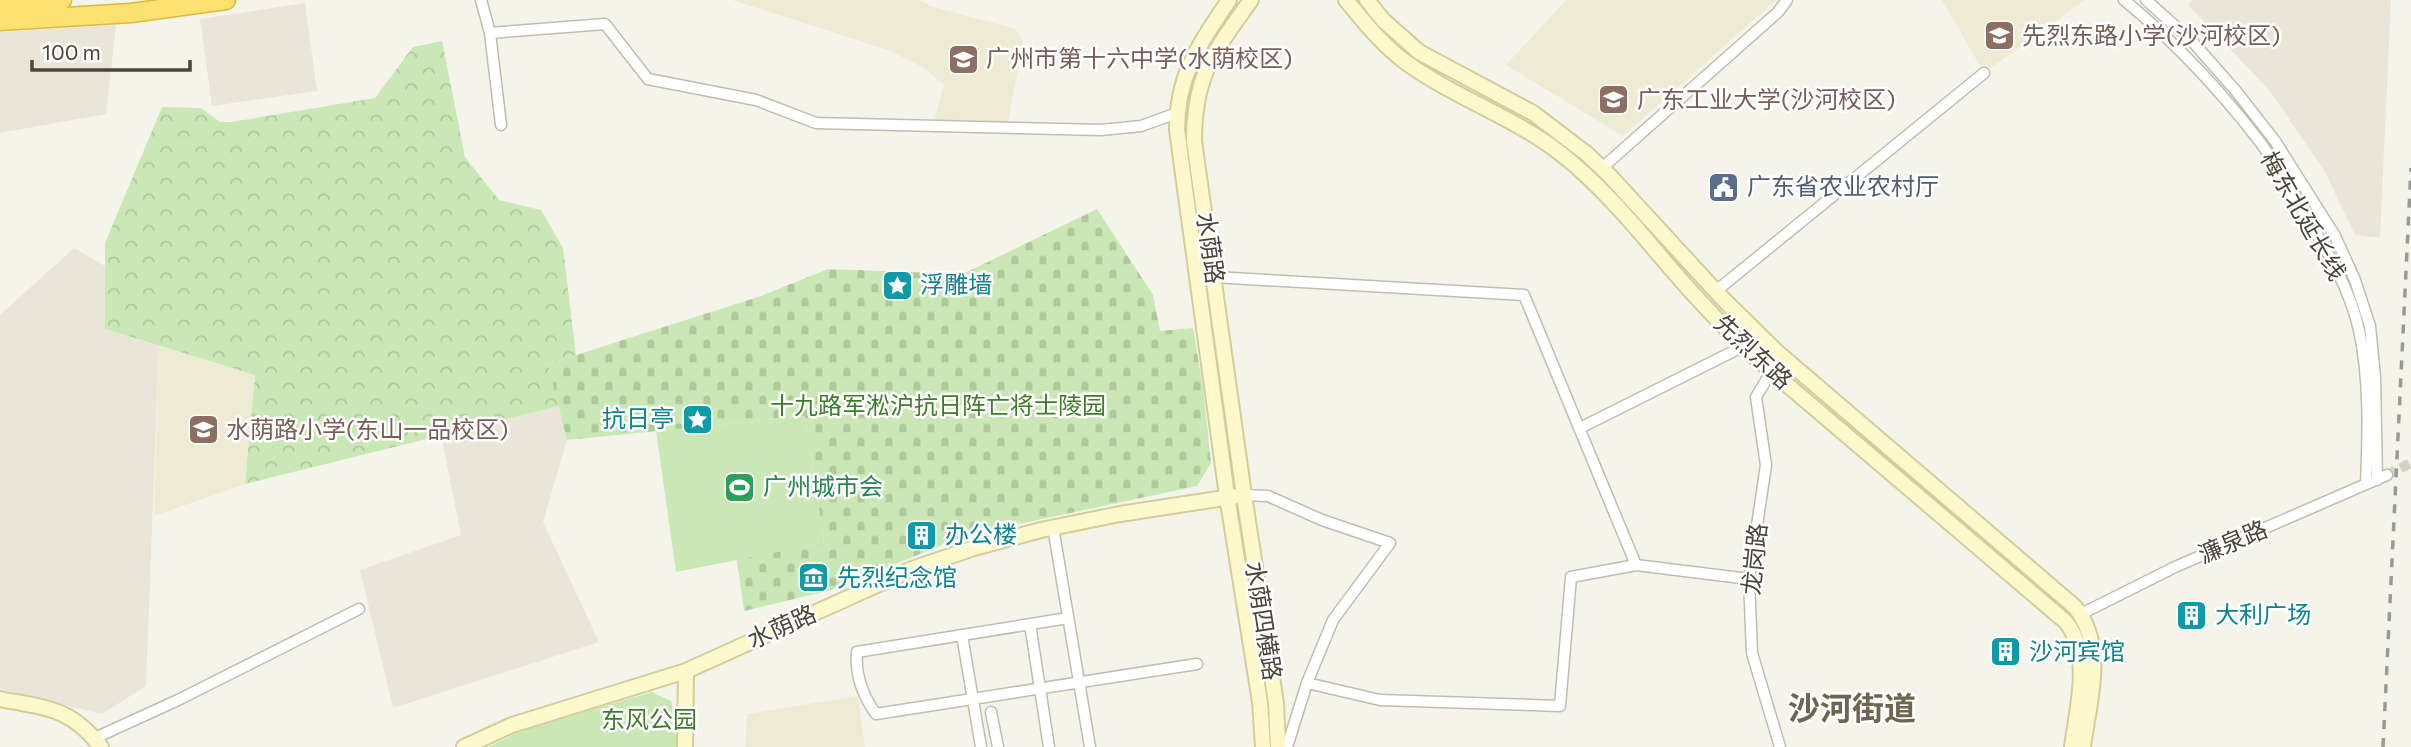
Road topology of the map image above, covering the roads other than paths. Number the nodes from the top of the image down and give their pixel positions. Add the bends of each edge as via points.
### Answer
1 (62, 0) edge
2 (226, 0) edge
3 (481, 0) edge
4 (1229, 0) edge
5 (1251, 0) edge
6 (1346, 0) edge
7 (1367, 0) edge
8 (1787, 0) edge
9 (2124, 0) edge
10 (2146, 0) edge
11 (0, 3) edge
12 (0, 21) edge
13 (490, 33) junction
14 (1984, 73) dead end
15 (1177, 113) junction
16 (501, 125) dead end
17 (2275, 141) junction
18 (2270, 158) junction
19 (1602, 168) junction
20 (1214, 277) junction
21 (1716, 291) junction
22 (1728, 304) junction
23 (1715, 318) junction
24 (2370, 326) junction
25 (2359, 329) junction
26 (1744, 346) junction
27 (1772, 372) junction
28 (1580, 428) junction
29 (2387, 475) tunnel mouth
30 (2376, 480) junction
31 (2366, 484) junction
32 (1244, 495) junction
33 (1227, 496) junction
34 (1054, 527) junction
35 (1636, 565) junction
36 (1749, 579) junction
37 (359, 609) dead end
38 (2081, 614) junction
39 (1068, 618) junction
40 (1030, 624) junction
41 (961, 635) junction
42 (1197, 664) dead end
43 (686, 671) junction
44 (1079, 681) junction
45 (1307, 683) junction
46 (1040, 689) junction
47 (0, 699) edge
48 (973, 700) junction
49 (991, 712) dead end
50 (98, 743) edge
51 (464, 747) edge
52 (685, 747) edge
53 (981, 747) edge
54 (998, 747) edge
55 (1049, 747) edge
56 (1090, 747) edge
57 (1263, 747) edge
58 (1278, 747) edge
59 (1287, 747) edge
60 (1780, 747) edge
61 (2072, 747) edge
62 (2083, 747) edge

1 - 11 highway
2 - 12 highway via 131,13
3 - 13 street
4 - 15 street, 水荫路 via 1194,55
5 - 20 street, 水荫路 via 1216,48 1197,93 1194,141
6 - 23 street, 先烈东路 via 1403,61 1561,153 1622,213
7 - 19 street, 先烈东路 via 1419,52 1551,125
8 - 19 street
9 - 18 street, 梅东北延长线 via 2182,52
10 - 17 street, 梅东北延长线 via 2192,41
13 - 15 street via 605,24 648,79 756,100 816,122 1101,130 1141,126
13 - 16 street
14 - 21 street
15 - 33 street, 水荫路
17 - 18 street
17 - 24 street, 梅东北延长线 via 2334,236
18 - 25 street, 梅东北延长线 via 2325,246
19 - 21 street, 先烈东路
20 - 28 street via 1524,295
20 - 32 street, 水荫路
21 - 22 street, 先烈东路
22 - 23 street
22 - 38 street, 先烈东路 via 1776,351
23 - 26 street, 先烈东路
24 - 25 street
24 - 30 street, 梅东北延长线
25 - 31 street, 梅东北延长线 via 2368,440
26 - 27 street, 先烈东路
26 - 28 street
27 - 36 street, 龙岗路 via 1756,397 1766,465
27 - 61 street, 先烈东路 via 2066,622 2076,635 2082,658
28 - 35 street
29 - 30 street, 濂泉路
30 - 31 street, 濂泉路
31 - 38 street, 濂泉路 via 2175,567
32 - 33 street, 水荫路
32 - 45 street via 1268,496 1390,543 1333,620
32 - 58 street, 水荫四横路 via 1276,703
33 - 34 street, 水荫路
33 - 57 street, 水荫四横路
34 - 39 street
34 - 43 street, 水荫路 via 912,569
35 - 36 street
35 - 45 street via 1571,577 1560,706 1380,700
36 - 60 street, 龙岗路 via 1752,653
37 - 50 street
38 - 62 street, 先烈东路 via 2094,650
39 - 40 street
39 - 44 street
40 - 41 street
40 - 46 street
41 - 48 street
41 - 48 street via 857,652 856,664 864,698 876,714
42 - 44 street
43 - 51 street, 水荫路 via 512,725
43 - 52 street
44 - 46 street
44 - 56 street
45 - 59 street
46 - 48 street
46 - 55 street
47 - 50 street via 64,714
48 - 53 street
49 - 54 street

